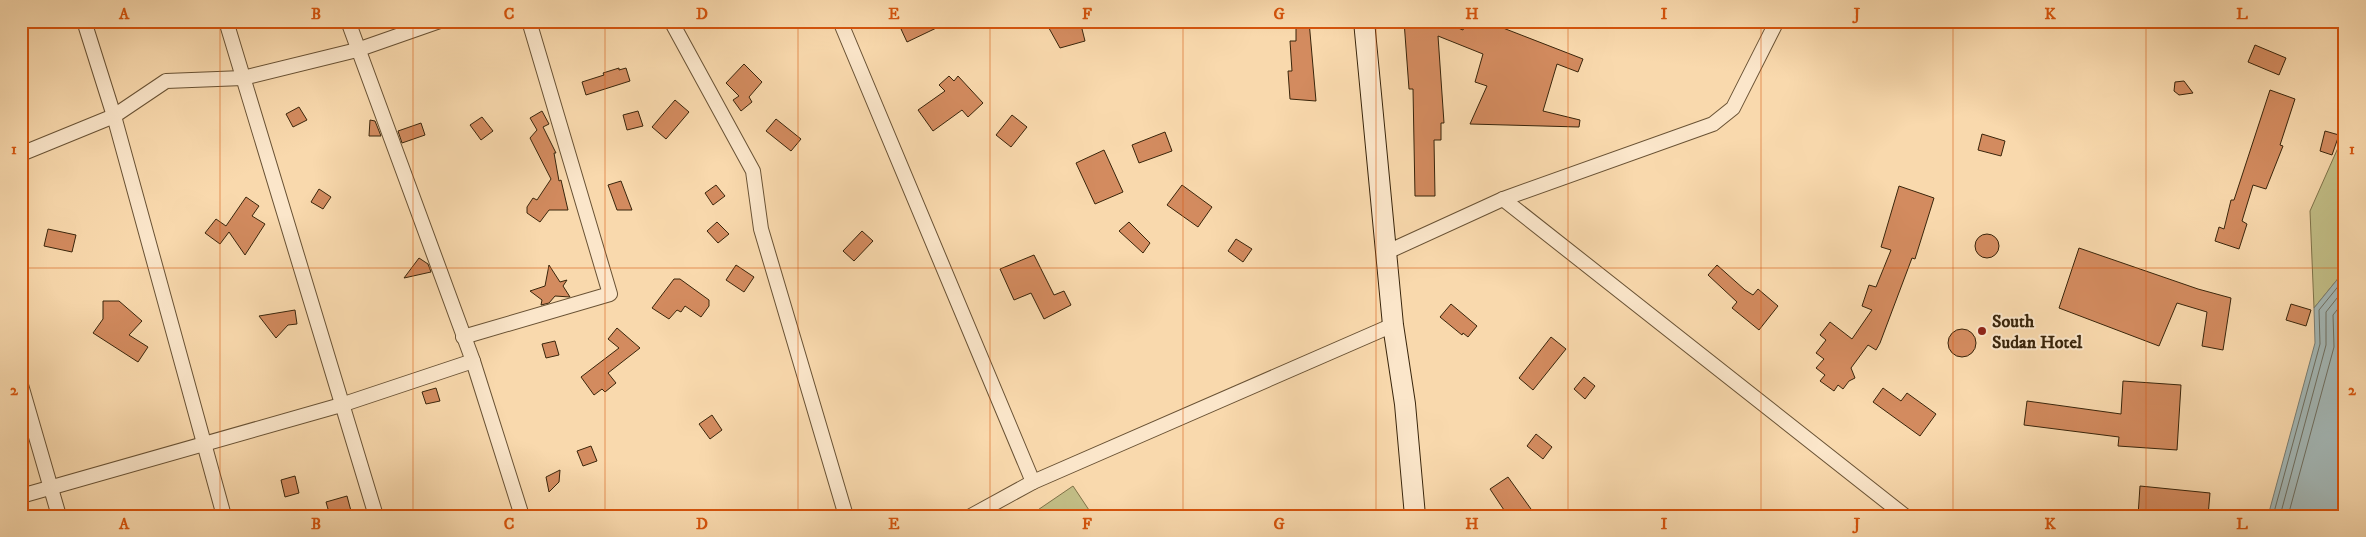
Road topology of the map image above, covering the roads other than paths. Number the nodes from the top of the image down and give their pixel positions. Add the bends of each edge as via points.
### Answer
1 (84, 21) edge
2 (226, 21) edge
3 (348, 21) edge
4 (440, 21) edge
5 (528, 21) edge
6 (671, 21) edge
7 (840, 21) edge
8 (1364, 21) edge
9 (1777, 21) edge
10 (357, 50) junction
11 (243, 78) junction
12 (114, 116) junction
13 (21, 154) edge
14 (1503, 199) junction
15 (1387, 252) junction
16 (1393, 325) junction
17 (463, 337) junction
18 (473, 361) junction
19 (21, 386) edge
20 (341, 405) junction
21 (203, 445) junction
22 (1033, 482) junction
23 (51, 488) junction
24 (21, 496) edge
25 (60, 516) edge
26 (224, 516) edge
27 (376, 516) edge
28 (522, 516) edge
29 (846, 516) edge
30 (971, 516) edge
31 (1416, 516) edge
32 (1905, 516) edge

1 - 12 street
2 - 11 street
3 - 10 street
4 - 10 street
5 - 17 street via 610,294
6 - 29 street via 753,171 761,229
7 - 22 street
8 - 15 street
9 - 14 street via 1733,108 1713,124
10 - 11 street
10 - 17 street
11 - 12 street via 166,81
11 - 20 street
12 - 13 street
12 - 21 street
14 - 15 street
14 - 32 street
15 - 16 street
16 - 22 street
16 - 31 street via 1406,404
17 - 18 street
18 - 20 street
18 - 28 street
19 - 23 street
20 - 21 street
20 - 27 street
21 - 23 street
21 - 26 street
22 - 30 street
23 - 24 street
23 - 25 street

